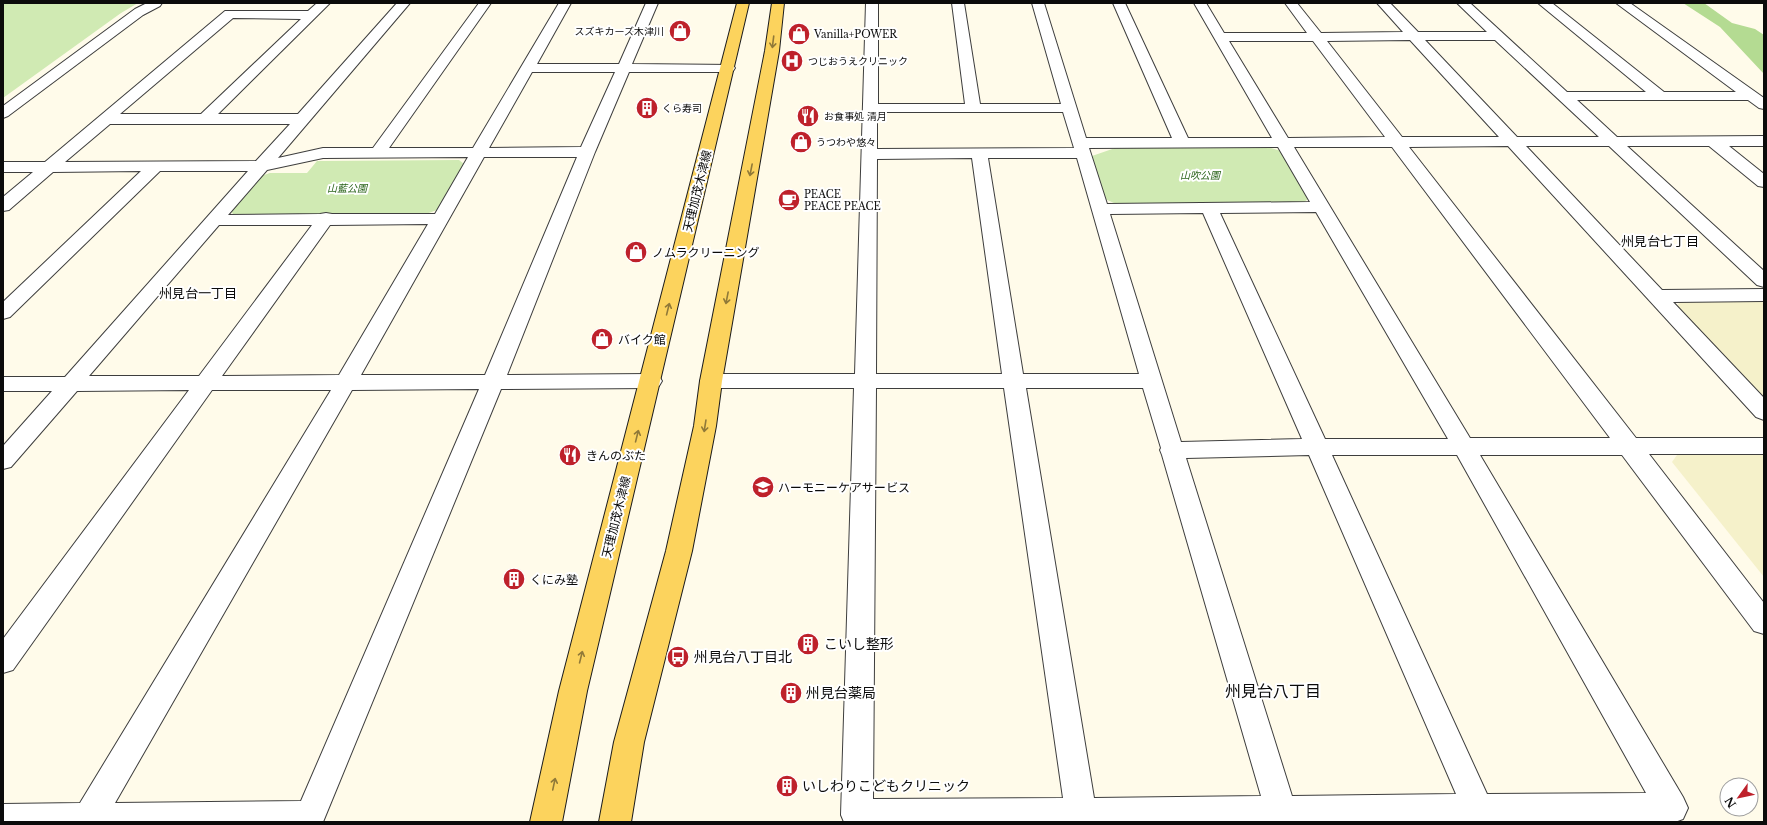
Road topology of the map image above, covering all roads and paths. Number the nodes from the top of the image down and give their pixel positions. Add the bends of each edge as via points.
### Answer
1 (156, 3) edge
2 (324, 3) edge
3 (404, 3) edge
4 (485, 3) edge
5 (565, 3) edge
6 (652, 3) edge
7 (743, 3) edge
8 (778, 3) edge
9 (872, 3) edge
10 (958, 3) edge
11 (1038, 3) edge
12 (1118, 3) edge
13 (1200, 3) edge
14 (1291, 3) edge
15 (1383, 3) edge
16 (1463, 3) edge
17 (1544, 3) edge
18 (1622, 3) edge
19 (312, 14) junction
20 (1414, 36) junction
21 (1500, 36) junction
22 (1220, 37) junction
23 (1317, 37) junction
24 (528, 68) junction
25 (625, 68) junction
26 (728, 68) junction
27 (1564, 96) junction
28 (1660, 96) junction
29 (1750, 96) junction
30 (1764, 105) edge
31 (869, 108) junction
32 (973, 108) junction
33 (1069, 108) junction
34 (3, 112) edge
35 (106, 119) junction
36 (205, 119) junction
37 (302, 119) junction
38 (1283, 141) junction
39 (1397, 141) junction
40 (1511, 141) junction
41 (1614, 141) junction
42 (1713, 141) junction
43 (1764, 141) edge
44 (1182, 142) junction
45 (1081, 148) junction
46 (587, 152) junction
47 (376, 153) junction
48 (478, 153) junction
49 (869, 154) junction
50 (979, 154) junction
51 (261, 166) junction
52 (3, 167) edge
53 (49, 167) junction
54 (155, 167) junction
55 (1764, 182) edge
56 (3, 206) edge
57 (1209, 207) junction
58 (1322, 207) junction
59 (1100, 208) junction
60 (326, 218) junction
61 (439, 219) junction
62 (212, 220) junction
63 (1764, 281) edge
64 (1764, 295) edge
65 (1656, 296) junction
66 (3, 314) edge
67 (651, 380) junction
68 (711, 381) junction
69 (1013, 381) junction
70 (1151, 381) junction
71 (346, 382) junction
72 (493, 382) junction
73 (865, 382) junction
74 (206, 383) junction
75 (3, 384) edge
76 (71, 384) junction
77 (1764, 412) edge
78 (1764, 446) edge
79 (1317, 447) junction
80 (1464, 447) junction
81 (1630, 447) junction
82 (1171, 450) junction
83 (3, 460) edge
84 (1764, 623) edge
85 (3, 661) edge
86 (1478, 810) junction
87 (1280, 811) junction
88 (1081, 818) edge
89 (3, 820) edge
90 (88, 820) edge
91 (546, 822) edge
92 (615, 822) edge

1 - 34 street via 139,12
2 - 19 street
3 - 37 street
4 - 47 street
5 - 24 street
6 - 25 street
7 - 26 main road, 天理加茂木津線
8 -> 68 main road via 754,153
9 - 31 street
10 - 32 street
11 - 33 street
12 - 44 street
13 - 22 street
14 - 23 street
15 - 20 street
16 - 21 street
17 - 28 street
18 - 29 street
19 - 35 street via 230,14
19 - 36 street
20 - 21 street
20 - 23 street
20 - 40 street
21 - 27 street
22 - 23 street
22 - 38 street
23 - 39 street
24 - 25 street
24 - 48 street
25 - 26 street
25 - 46 street
67 -> 26 main road, 天理加茂木津線
27 - 28 street
27 - 41 street
28 - 29 street
29 - 30 street
31 - 32 street
31 - 49 street
32 - 33 street
33 - 45 street
35 - 36 street
35 - 53 street
36 - 37 street
37 - 51 street
38 - 39 street
38 - 44 street
38 - 58 street
39 - 40 street
39 - 81 street
40 - 41 street
40 - 65 street
41 - 42 street
41 - 63 street
42 - 43 street
42 - 55 street
44 - 45 street
45 - 50 street
45 - 59 street
46 - 48 street
46 - 72 street
47 - 48 street
47 - 51 street via 323,153
48 - 61 street
49 - 50 street
49 - 73 street
50 - 69 street
51 - 54 street
51 - 62 street
52 - 53 street
53 - 54 street
53 - 56 street
54 - 66 street
57 - 58 street
57 - 59 street
57 - 79 street
58 - 80 street
59 - 70 street
60 - 61 street
60 - 62 street
60 - 74 street
61 - 71 street
62 - 76 street
64 - 65 street
65 - 77 street
67 - 72 street
91 -> 67 main road, 天理加茂木津線 via 573,690
68 - 73 street
68 -> 92 main road via 705,426 679,551 629,742
69 - 70 street
69 - 73 street
69 - 88 street
70 - 82 street
71 - 72 street
71 - 74 street
71 - 90 street
72 - 90 street via 310,816
73 - 88 street via 857,815
74 - 76 street
74 - 85 street
75 - 76 street
76 - 83 street
78 - 81 street
79 - 80 street
79 - 82 street
79 - 86 street
80 - 81 street
80 - 86 street via 1672,808
81 - 84 street
82 - 87 street
86 - 87 street
87 - 88 street
89 - 90 street

